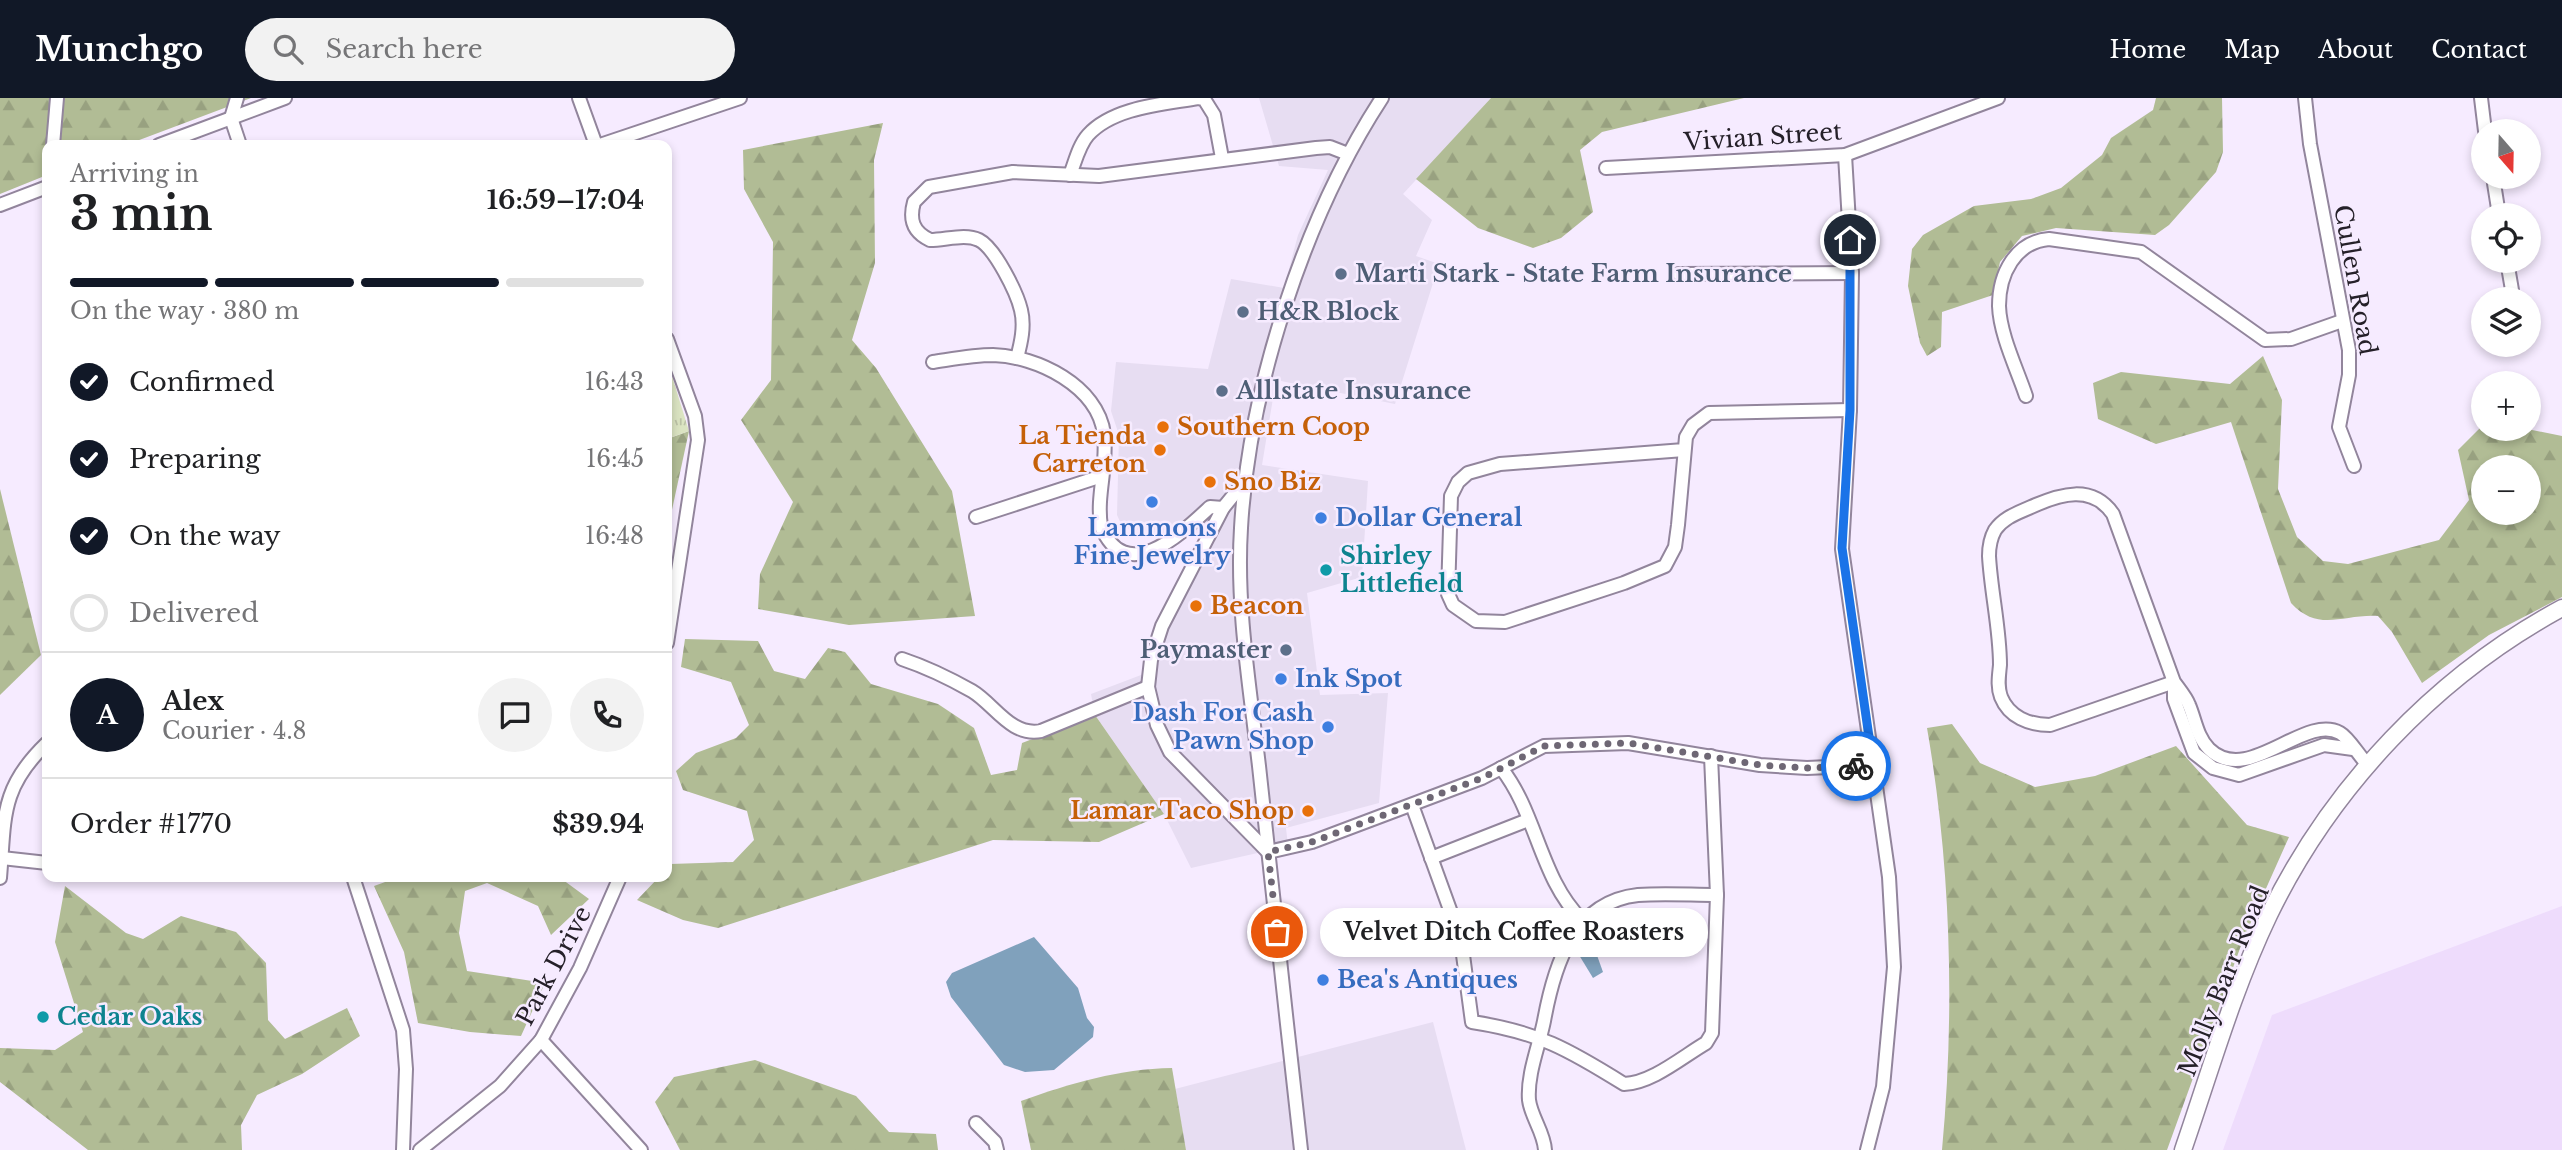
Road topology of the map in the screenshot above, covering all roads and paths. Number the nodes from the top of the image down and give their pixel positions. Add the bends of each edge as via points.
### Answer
1 (57, 98) edge
2 (237, 98) edge
3 (285, 98) edge
4 (579, 98) edge
5 (740, 98) edge
6 (1382, 98) edge
7 (1998, 98) edge
8 (2305, 98) edge
9 (2481, 98) edge
10 (231, 118) junction
11 (2484, 119) edge
12 (53, 140) edge
13 (172, 140) edge
14 (238, 140) edge
15 (596, 140) edge
16 (613, 140) edge
17 (1348, 154) junction
18 (1845, 155) junction
19 (1222, 158) junction
20 (1606, 168) dead end
21 (1070, 175) junction
22 (42, 189) edge
23 (0, 205) edge
24 (1679, 274) dead end
25 (1852, 274) junction
26 (2342, 321) junction
27 (672, 353) edge
28 (1017, 358) junction
29 (933, 362) dead end
30 (2026, 396) dead end
31 (1850, 410) junction
32 (1685, 450) junction
33 (2354, 466) dead end
34 (1102, 476) junction
35 (1245, 481) junction
36 (1223, 508) junction
37 (976, 517) dead end
38 (2562, 608) edge
39 (672, 610) edge
40 (902, 659) dead end
41 (2174, 682) junction
42 (1148, 687) junction
43 (42, 748) edge
44 (1711, 756) junction
45 (1873, 765) junction
46 (2368, 765) junction
47 (1502, 768) junction
48 (1412, 805) junction
49 (1528, 820) junction
50 (1268, 852) junction
51 (2, 858) junction
52 (1432, 858) junction
53 (42, 862) edge
54 (0, 878) edge
55 (355, 882) edge
56 (619, 882) edge
57 (1717, 895) junction
58 (1582, 920) junction
59 (1541, 1036) junction
60 (541, 1040) junction
61 (976, 1123) dead end
62 (402, 1150) edge
63 (420, 1150) edge
64 (641, 1150) edge
65 (997, 1150) edge
66 (1301, 1150) edge
67 (1545, 1150) edge
68 (1867, 1150) edge
69 (2183, 1150) edge

1 - 12 street
2 - 10 street
3 - 10 street
4 - 15 street
5 - 16 street
6 - 17 street
7 - 18 street, Vivian Street
8 - 26 street, Cullen Road
9 - 11 street
10 - 13 street
10 - 14 street
17 - 19 street via 1330,147
17 - 35 street via 1308,239 1254,428
18 - 20 street, Vivian Street
18 - 25 street
19 - 21 street via 1140,173
19 - 21 street via 1214,115 1205,99 1198,98 1126,113 1104,124 1088,134
21 - 28 street via 1013,172 956,181 929,187 914,202 912,221 923,237 972,237 993,253 1021,310 1023,334
22 - 23 street
24 - 25 street
25 - 31 street
26 - 30 street via 2291,339 2264,340 2132,248 2034,240 2015,254 1999,308
26 - 33 street, Cullen Road via 2350,350 2339,427
27 - 39 street via 695,416 698,440
28 - 29 street via 977,356
28 - 34 street via 1070,382 1090,403 1103,430
31 - 32 street via 1709,413 1693,425
31 - 45 street via 1842,548
32 - 32 street via 1500,464 1468,473 1451,496 1446,575 1454,605 1476,621 1505,622 1665,566 1675,547
34 - 36 street via 1101,526 1121,551 1156,550 1181,535 1210,507
34 - 37 street
35 - 36 street
35 - 50 street via 1240,561
36 - 42 street via 1162,626
38 - 46 main road, Molly Barr Road via 2474,664 2419,711
40 - 42 street via 976,693 1015,727 1028,732 1041,732
41 - 41 street via 2123,538 2107,506 2090,496 2068,493 2006,518 1990,541 1989,556 2001,698 2014,715 2050,725
41 - 46 street via 2206,746 2216,756 2244,759 2324,730 2338,731 2349,739
42 - 50 street via 1157,725 1170,751
43 - 51 street via 12,784 4,811
44 - 45 street via 1807,768
44 - 47 street via 1628,743 1567,743 1530,751
44 - 57 street
45 - 68 street via 1889,877 1894,967 1882,1091
46 - 69 main road, Molly Barr Road via 2306,852 2269,916
47 - 48 street
47 - 49 street
48 - 50 street via 1312,842
48 - 52 street
49 - 52 street
49 - 58 street via 1563,898
50 - 66 street
51 - 53 street
51 - 54 street
52 - 59 street via 1461,940 1472,1022
55 - 62 street via 404,1030
56 - 60 street, Park Drive
57 - 58 street via 1630,897
57 - 59 street via 1712,1033 1706,1043 1642,1080 1624,1084 1574,1051
58 - 59 street via 1565,949
59 - 67 street via 1529,1100
60 - 63 street, Park Drive via 500,1086
60 - 64 street
61 - 65 street

